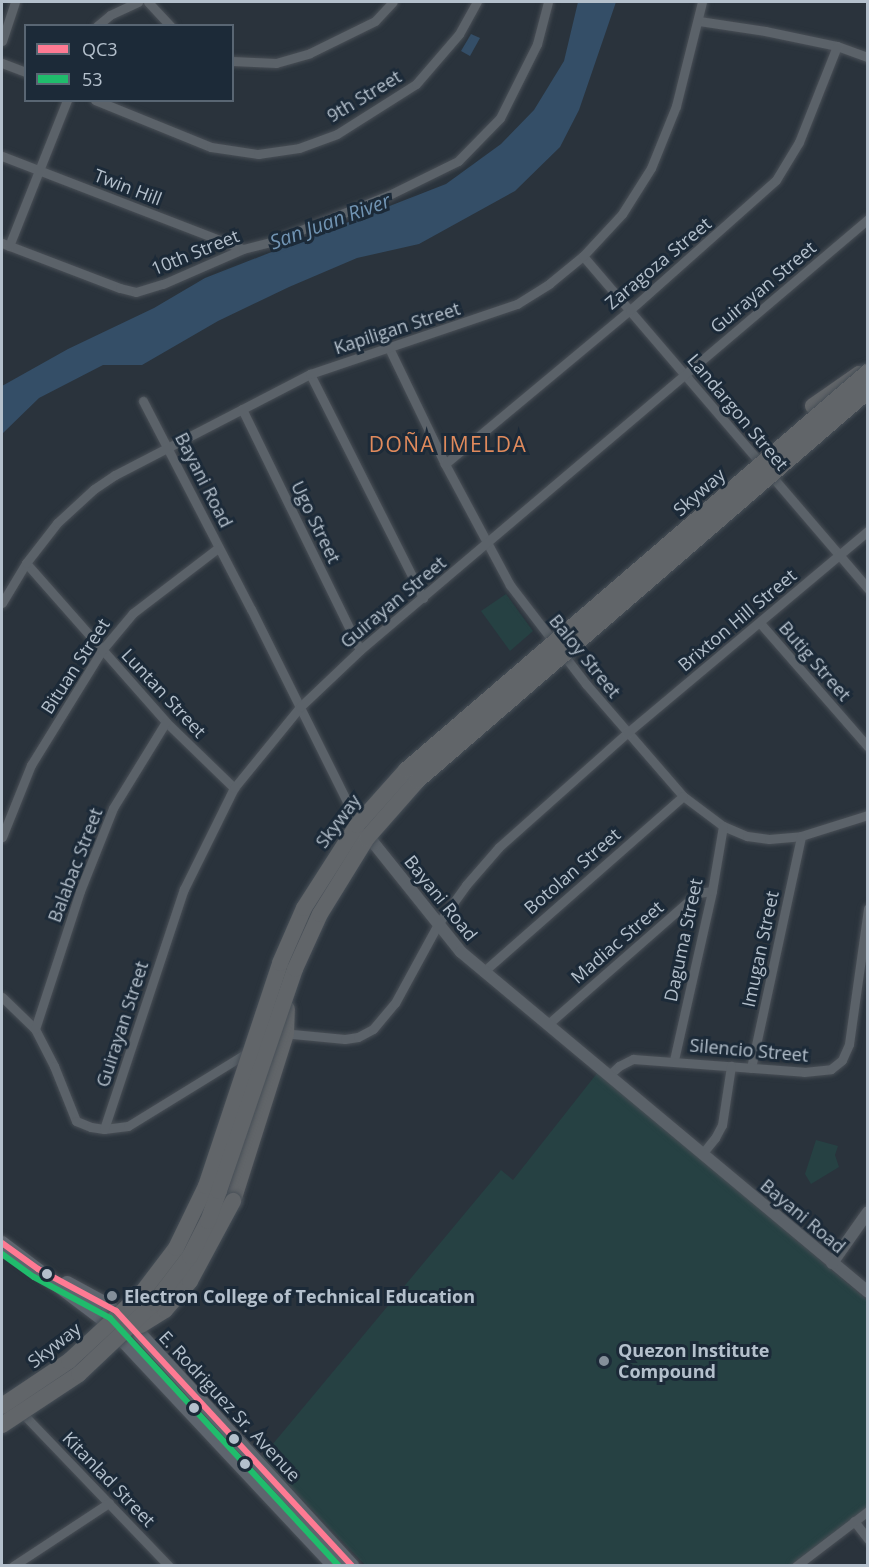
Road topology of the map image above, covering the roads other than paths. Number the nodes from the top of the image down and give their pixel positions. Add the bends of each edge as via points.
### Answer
1 (15, 2) edge
2 (138, 2) edge
3 (148, 2) edge
4 (393, 2) edge
5 (477, 2) edge
6 (548, 2) edge
7 (702, 2) edge
8 (699, 21) junction
9 (99, 24) edge
10 (168, 24) edge
11 (2, 41) edge
12 (837, 46) junction
13 (867, 57) edge
14 (234, 62) edge
15 (2, 63) edge
16 (24, 71) edge
17 (66, 102) edge
18 (100, 102) edge
19 (2, 156) edge
20 (39, 171) junction
21 (867, 219) edge
22 (5, 244) edge
23 (243, 249) junction
24 (583, 256) junction
25 (630, 310) junction
26 (388, 346) junction
27 (866, 368) edge
28 (684, 374) junction
29 (310, 375) junction
30 (867, 391) edge
31 (143, 401) dead end
32 (813, 406) junction
33 (242, 409) junction
34 (166, 447) junction
35 (445, 464) junction
36 (867, 531) edge
37 (487, 545) junction
38 (218, 548) junction
39 (839, 556) junction
40 (26, 563) junction
41 (867, 589) edge
42 (423, 598) junction
43 (2, 603) edge
44 (586, 615) junction
45 (760, 623) junction
46 (102, 650) junction
47 (360, 651) junction
48 (300, 707) junction
49 (166, 723) junction
50 (627, 733) junction
51 (867, 747) edge
52 (234, 788) junction
53 (683, 796) junction
54 (867, 815) edge
55 (356, 820) joint
56 (723, 826) junction
57 (801, 836) junction
58 (2, 837) edge
59 (711, 891) junction
60 (867, 908) edge
61 (438, 924) junction
62 (865, 937) edge
63 (483, 972) junction
64 (2, 997) edge
65 (287, 1009) dead end
66 (547, 1025) junction
67 (35, 1029) junction
68 (282, 1038) junction
69 (245, 1054) dead end
70 (674, 1060) junction
71 (731, 1066) junction
72 (751, 1068) junction
73 (608, 1076) junction
74 (104, 1129) junction
75 (702, 1154) junction
76 (867, 1212) edge
77 (2, 1243) edge
78 (832, 1263) junction
79 (39, 1269) junction
80 (867, 1292) edge
81 (110, 1345) junction
82 (2, 1406) edge
83 (25, 1416) dead end
84 (2, 1425) edge
85 (109, 1503) junction
86 (867, 1511) edge
87 (854, 1521) junction
88 (867, 1539) edge
89 (13, 1566) edge
90 (169, 1566) edge
91 (334, 1566) edge
92 (352, 1566) edge
93 (796, 1566) edge

1 - 11 street
2 - 9 street
3 - 10 street
4 - 14 street via 375,21 310,53 276,63
5 - 18 street, 9th Street via 459,34 416,84 337,134 299,148 258,154 210,147
6 - 23 street, 10th Street via 537,44 500,118 458,161 389,195 288,236
7 - 8 street, Kapiligan Street
8 - 12 street
8 - 24 street, Kapiligan Street via 676,106 651,168 622,214
12 - 13 street
12 - 25 street, Zaragoza Street via 800,142 781,175
15 - 16 street
17 - 20 street
19 - 20 street, Twin Hill
20 - 22 street
20 - 23 street, Twin Hill
21 - 28 street, Guirayan Street
22 - 23 street, 10th Street via 136,292
24 - 25 street, Landargon Street
24 - 26 street, Kapiligan Street via 518,304
25 - 28 street, Landargon Street
25 - 35 street, Zaragoza Street
26 - 29 street, Kapiligan Street
26 - 35 street, Baloy Street
27 - 32 highway
27 - 32 highway
27 - 44 highway, Skyway, bridge
28 - 37 street, Guirayan Street
28 - 39 street, Landargon Street
29 - 33 street, Kapiligan Street
29 - 42 street
30 - 81 highway, Skyway, bridge via 417,781 367,838 320,914 295,969 208,1221 177,1275
31 - 34 street, Bayani Road
32 - 44 highway, bridge via 706,498
33 - 34 street, Kapiligan Street
33 - 47 street, Ugo Street
34 - 38 street, Bayani Road
34 - 40 street, Kapiligan Street via 94,489 57,523
35 - 37 street, Baloy Street
36 - 39 street, Brixton Hill Street
37 - 42 street, Guirayan Street
37 - 50 street, Baloy Street via 550,641
38 - 46 street, Bituan Street via 133,613
38 - 48 street, Bayani Road
39 - 41 street, Landargon Street
39 - 45 street, Brixton Hill Street
40 - 43 street, Kapiligan Street
40 - 46 street, Luntan Street
42 - 47 street, Guirayan Street
44 - 82 highway, Skyway, bridge via 406,770 357,825 304,908 280,963 206,1186 176,1248 141,1294 69,1361
45 - 50 street, Brixton Hill Street
45 - 51 street, Butig Street
46 - 49 street, Luntan Street
46 - 58 street, Bituan Street via 31,765
47 - 48 street, Guirayan Street
48 - 52 street, Guirayan Street
48 - 55 street, Bayani Road
49 - 52 street, Luntan Street
49 - 67 street, Balabac Street via 113,808 80,891
50 - 53 street, Baloy Street
50 - 61 street, Brixton Hill Street via 499,847
52 - 74 street, Guirayan Street via 184,889
53 - 56 street, Baloy Street
53 - 63 street, Botolan Street
54 - 57 street, Baloy Street
55 - 61 street, Bayani Road
56 - 57 street, Baloy Street via 747,836 769,839
56 - 59 street, Daguma Street
57 - 72 street, Imugan Street
59 - 66 street, Madiac Street via 698,893
59 - 70 street, Daguma Street
60 - 62 street, Silencio Street
61 - 63 street, Bayani Road
61 - 68 street, Brixton Hill Street via 395,1003 374,1029 345,1039
62 - 72 street, Silencio Street via 849,1044 842,1060 823,1072
63 - 66 street, Bayani Road
64 - 67 street
65 - 68 highway
66 - 73 street, Bayani Road
67 - 74 street via 76,1121
68 - 81 highway, bridge via 233,1201 202,1263 165,1310
69 - 74 street via 128,1126
70 - 71 street, Silencio Street
70 - 73 street, Silencio Street via 633,1059
71 - 72 street, Silencio Street
71 - 75 street via 722,1125
73 - 75 street, Bayani Road
75 - 78 street, Bayani Road
76 - 78 street
77 - 79 main road, E. Rodriguez Sr. Avenue
78 - 80 street, Bayani Road
79 - 91 main road, E. Rodriguez Sr. Avenue via 125,1341
79 - 92 main road, E. Rodriguez Sr. Avenue via 116,1311
81 - 84 highway, Skyway, bridge via 79,1374
83 - 85 street, Kitanlad Street
85 - 89 street
85 - 90 street, Kitanlad Street
86 - 87 street
87 - 88 street
87 - 93 street

